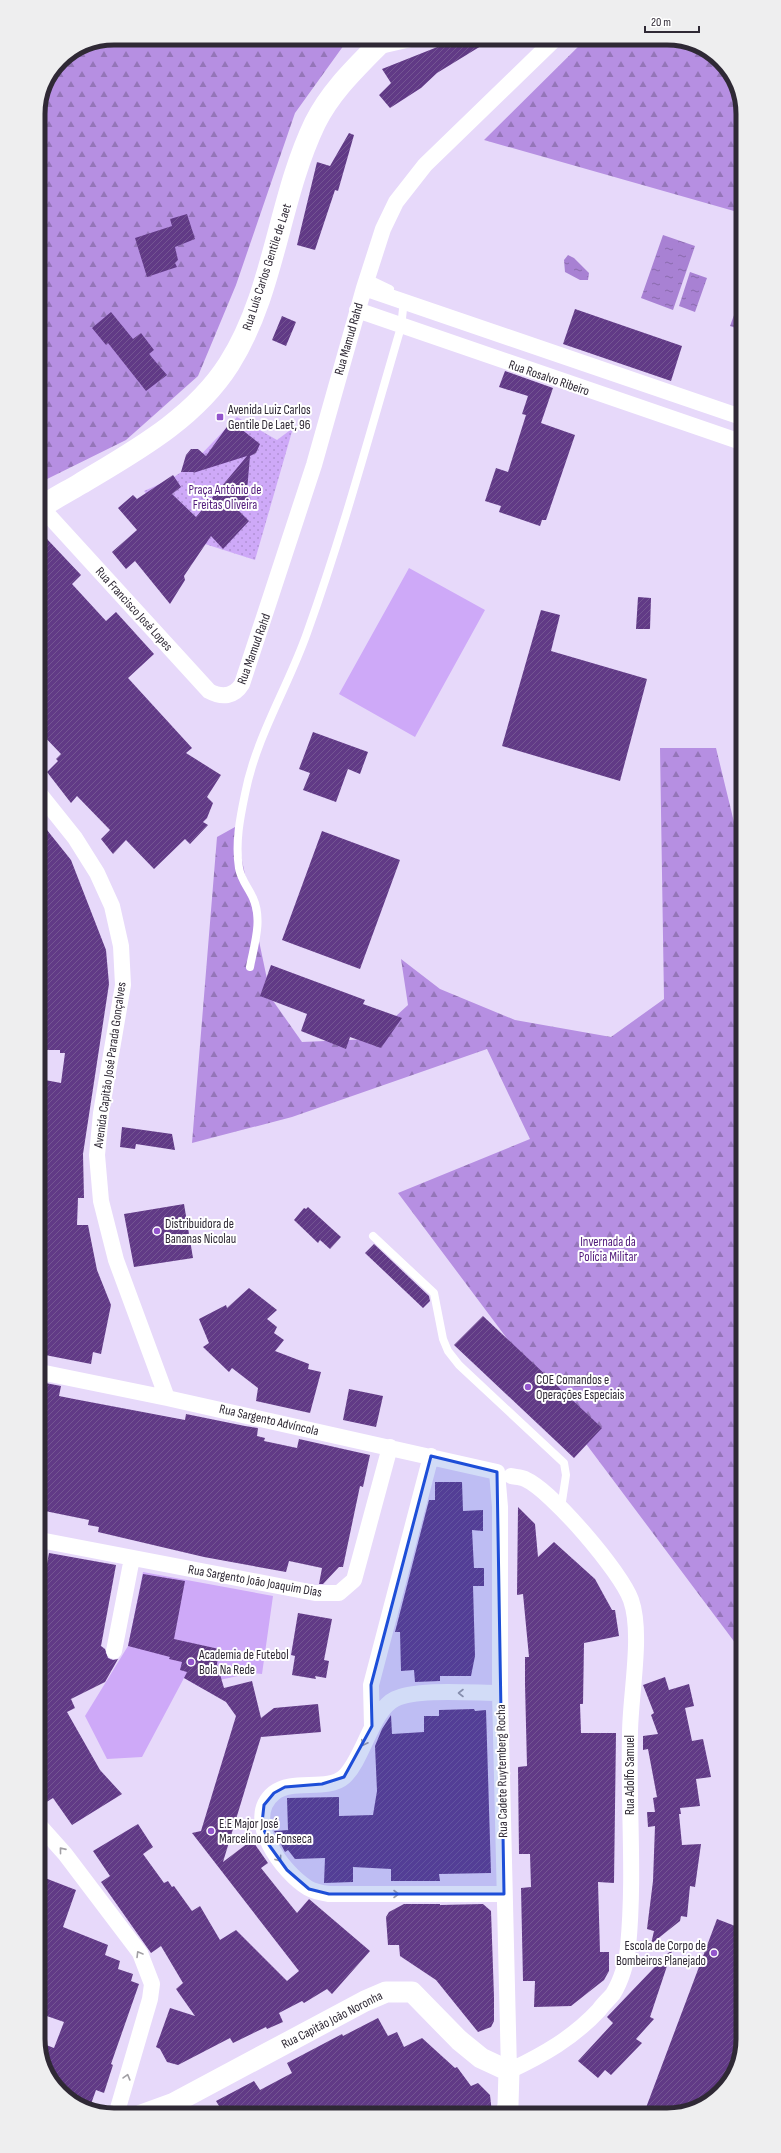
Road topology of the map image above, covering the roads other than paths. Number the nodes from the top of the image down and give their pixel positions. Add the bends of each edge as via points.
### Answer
1 (378, 45) edge
2 (549, 45) edge
3 (365, 283) junction
4 (404, 302) junction
5 (357, 310) junction
6 (401, 327) junction
7 (736, 415) edge
8 (736, 440) edge
9 (45, 505) edge
10 (45, 513) edge
11 (234, 694) joint
12 (45, 800) edge
13 (250, 967) dead end
14 (372, 1236) dead end
15 (45, 1373) edge
16 (167, 1398) junction
17 (390, 1447) junction
18 (431, 1456) junction
19 (504, 1474) junction
20 (561, 1509) junction
21 (45, 1541) edge
22 (132, 1558) junction
23 (114, 1651) dead end
24 (500, 1694) junction
25 (372, 1726) junction
26 (45, 1832) edge
27 (504, 1894) junction
28 (509, 2071) junction
29 (118, 2108) edge
30 (161, 2108) edge
31 (507, 2108) edge

1 - 9 main road, Rua Luís Carlos Gentile de Laet via 334,90 315,123 299,163 250,328 229,365 200,400 169,427 141,447
2 - 3 street, Rua Mamud Rahd via 425,165 399,197 383,229
3 - 4 street, Rua Rosalvo Ribeiro
3 - 5 street, Rua Mamud Rahd
4 - 6 lane
4 - 7 street, Rua Rosalvo Ribeiro
5 - 6 street, Rua Rosalvo Ribeiro
5 - 11 street, Rua Mamud Rahd via 314,465 273,596 242,684
6 - 8 street, Rua Rosalvo Ribeiro
6 - 13 lane via 337,546 306,636 257,754 245,792 238,834 239,868 257,912 257,931
10 - 11 street, Rua Francisco José Lopes via 209,692 217,696
12 - 16 street, Avenida Capitão José Parada Gonçalves via 75,838 98,873 112,906 121,946 123,985 101,1113 97,1155 101,1200 116,1260
14 - 20 lane via 434,1293 443,1339 448,1351 564,1463 566,1475
15 - 16 street, Rua Sargento Advíncola
16 - 17 street, Rua Sargento Advíncola
17 - 18 street, Rua Sargento Advíncola
17 - 22 street, Rua Sargento João Joaquim Dias via 354,1580 339,1594 322,1594
18 - 19 street, Rua Sargento Advíncola
18 - 25 street via 371,1685
19 - 20 street, Rua Adolfo Samuel via 524,1479 538,1487
19 - 24 street, Rua Cadete Ruytemberg Rocha via 500,1507
20 - 28 street, Rua Adolfo Samuel via 617,1573 630,1598 636,1618 630,1734 628,1948 613,1994 588,2021 563,2042
21 - 22 street, Rua Sargento João Joaquim Dias
22 - 23 street
24 -> 25 street via 405,1695 393,1699
24 - 27 street, Rua Cadete Ruytemberg Rocha
25 -> 27 street via 344,1777 322,1784 285,1787 274,1793 264,1805 262,1815 269,1845 287,1870 309,1889 329,1894
29 -> 26 street via 150,1999 152,1984 140,1953
27 - 28 street, Rua Cadete Ruytemberg Rocha
28 - 30 street, Rua Capitão João Noronha via 481,2058 459,2040 412,1992 386,1992
28 - 31 street

